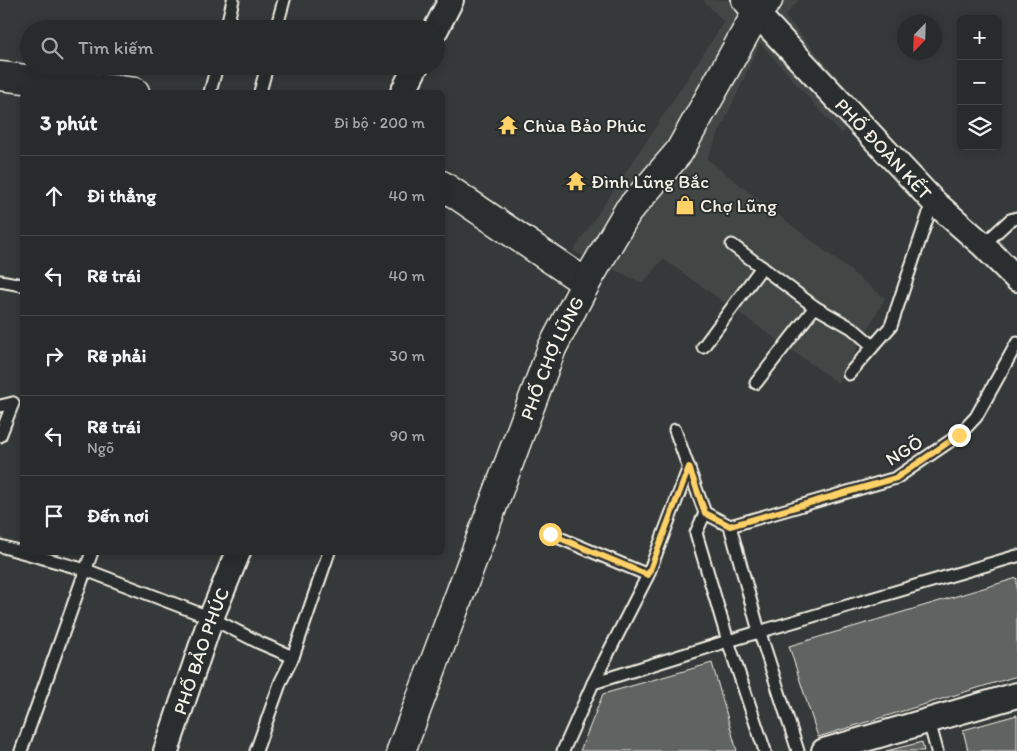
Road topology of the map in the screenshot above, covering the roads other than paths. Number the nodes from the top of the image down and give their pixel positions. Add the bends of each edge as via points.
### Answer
1 (233, 0) edge
2 (284, 0) edge
3 (451, 0) edge
4 (756, 4) edge
5 (228, 20) edge
6 (278, 20) edge
7 (441, 20) edge
8 (215, 75) edge
9 (265, 75) edge
10 (412, 75) edge
11 (0, 76) edge
12 (117, 90) edge
13 (211, 90) edge
14 (261, 90) edge
15 (404, 90) edge
16 (445, 187) edge
17 (933, 201) junction
18 (1017, 218) edge
19 (732, 245) dead end
20 (983, 245) junction
21 (762, 267) junction
22 (1017, 279) edge
23 (0, 281) edge
24 (586, 283) junction
25 (20, 285) edge
26 (815, 307) junction
27 (1017, 343) edge
28 (873, 346) junction
29 (702, 347) dead end
30 (849, 374) dead end
31 (756, 384) dead end
32 (0, 406) edge
33 (18, 406) edge
34 (675, 430) dead end
35 (0, 436) edge
36 (689, 467) junction
37 (705, 513) junction
38 (730, 526) junction
39 (550, 534) dead end
40 (0, 546) edge
41 (20, 552) edge
42 (32, 555) edge
43 (91, 555) edge
44 (237, 555) edge
45 (329, 555) edge
46 (1017, 556) edge
47 (86, 570) junction
48 (648, 575) junction
49 (211, 618) junction
50 (759, 632) junction
51 (728, 641) junction
52 (293, 657) junction
53 (593, 683) junction
54 (1017, 695) edge
55 (930, 721) junction
56 (21, 751) edge
57 (166, 751) edge
58 (256, 751) edge
59 (401, 751) edge
60 (563, 751) edge
61 (765, 751) edge
62 (798, 751) edge
63 (824, 751) edge
64 (938, 751) edge

1 - 5 lane
2 - 6 lane
3 - 7 street
4 - 17 street, PHỐ ĐOÀN KẾT
4 - 24 street, PHỐ CHỢ LŨNG via 679,152 628,211
8 - 13 lane
9 - 14 lane
10 - 15 street
11 - 12 street
16 - 24 street
17 - 20 street, PHỐ ĐOÀN KẾT
17 - 28 lane via 891,326
18 - 20 lane via 1010,220
19 - 21 lane
20 - 22 street, PHỐ ĐOÀN KẾT
21 - 26 lane
21 - 29 lane
23 - 25 lane
24 - 59 street, PHỐ CHỢ LŨNG via 552,348
26 - 28 lane via 852,328
26 - 31 lane
27 - 38 lane, NGÕ via 976,417 959,435 896,478
28 - 30 lane
32 - 33 lane
33 - 35 lane
34 - 36 lane
36 - 37 lane
36 - 48 lane
37 - 38 lane
37 - 51 lane via 696,533
38 - 50 lane
39 - 48 lane
40 - 41 lane
42 - 47 lane
43 - 47 lane
44 - 49 street, PHỐ BẢO PHÚC
45 - 52 lane
46 - 50 lane
47 - 49 lane
47 - 56 lane
48 - 53 lane
49 - 52 lane
49 - 57 street, PHỐ BẢO PHÚC
50 - 51 lane
50 - 62 lane
51 - 53 lane
51 - 61 lane
52 - 58 lane
53 - 60 lane
54 - 55 street
55 - 63 street
55 - 64 lane

